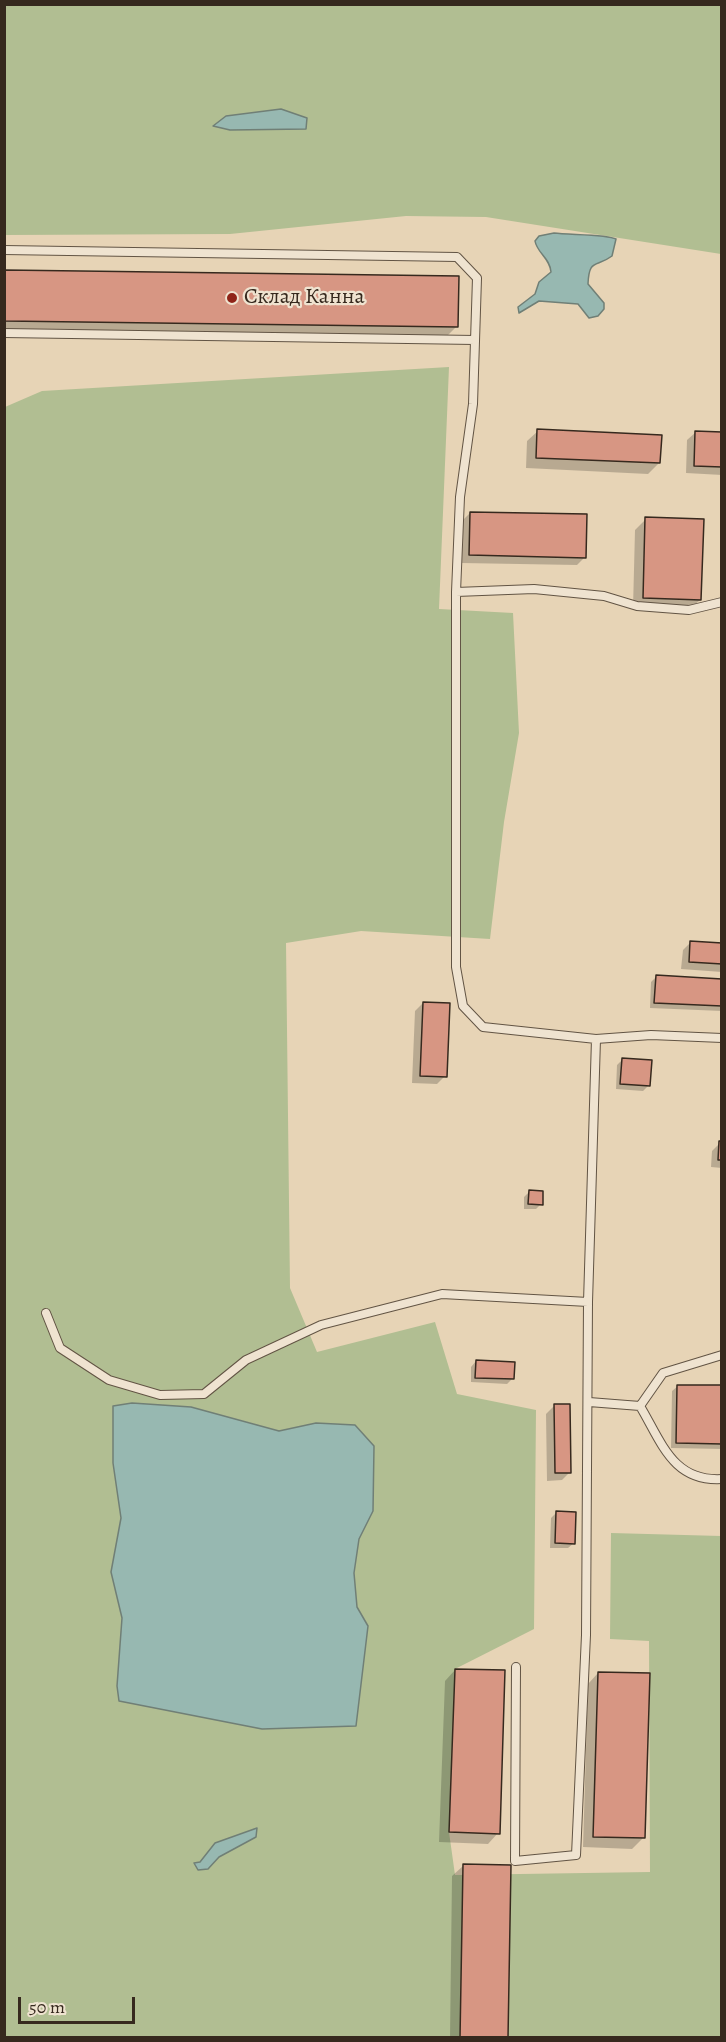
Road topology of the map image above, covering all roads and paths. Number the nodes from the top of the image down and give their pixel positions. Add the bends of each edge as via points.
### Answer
1 (4, 250) edge
2 (4, 333) edge
3 (475, 340) junction
4 (456, 592) junction
5 (722, 602) edge
6 (722, 1038) edge
7 (596, 1039) junction
8 (588, 1302) junction
9 (46, 1312) dead end
10 (722, 1355) edge
11 (589, 1402) junction
12 (640, 1406) junction
13 (722, 1479) edge
14 (516, 1667) dead end

1 - 3 lane via 457,257 477,278
2 - 3 lane
3 - 4 lane via 473,404 460,497
4 - 5 lane via 534,589 604,596 637,606 689,610
4 - 7 lane via 456,967 463,1006 483,1027
6 - 7 lane via 651,1035
7 - 8 lane
8 - 9 lane via 442,1294 321,1325 246,1360 204,1394 160,1395 109,1380 60,1348
8 - 11 lane
10 - 12 lane via 663,1373
11 - 12 lane
11 - 14 lane via 586,1635 576,1855 515,1861
12 - 13 lane via 676,1466 704,1480

